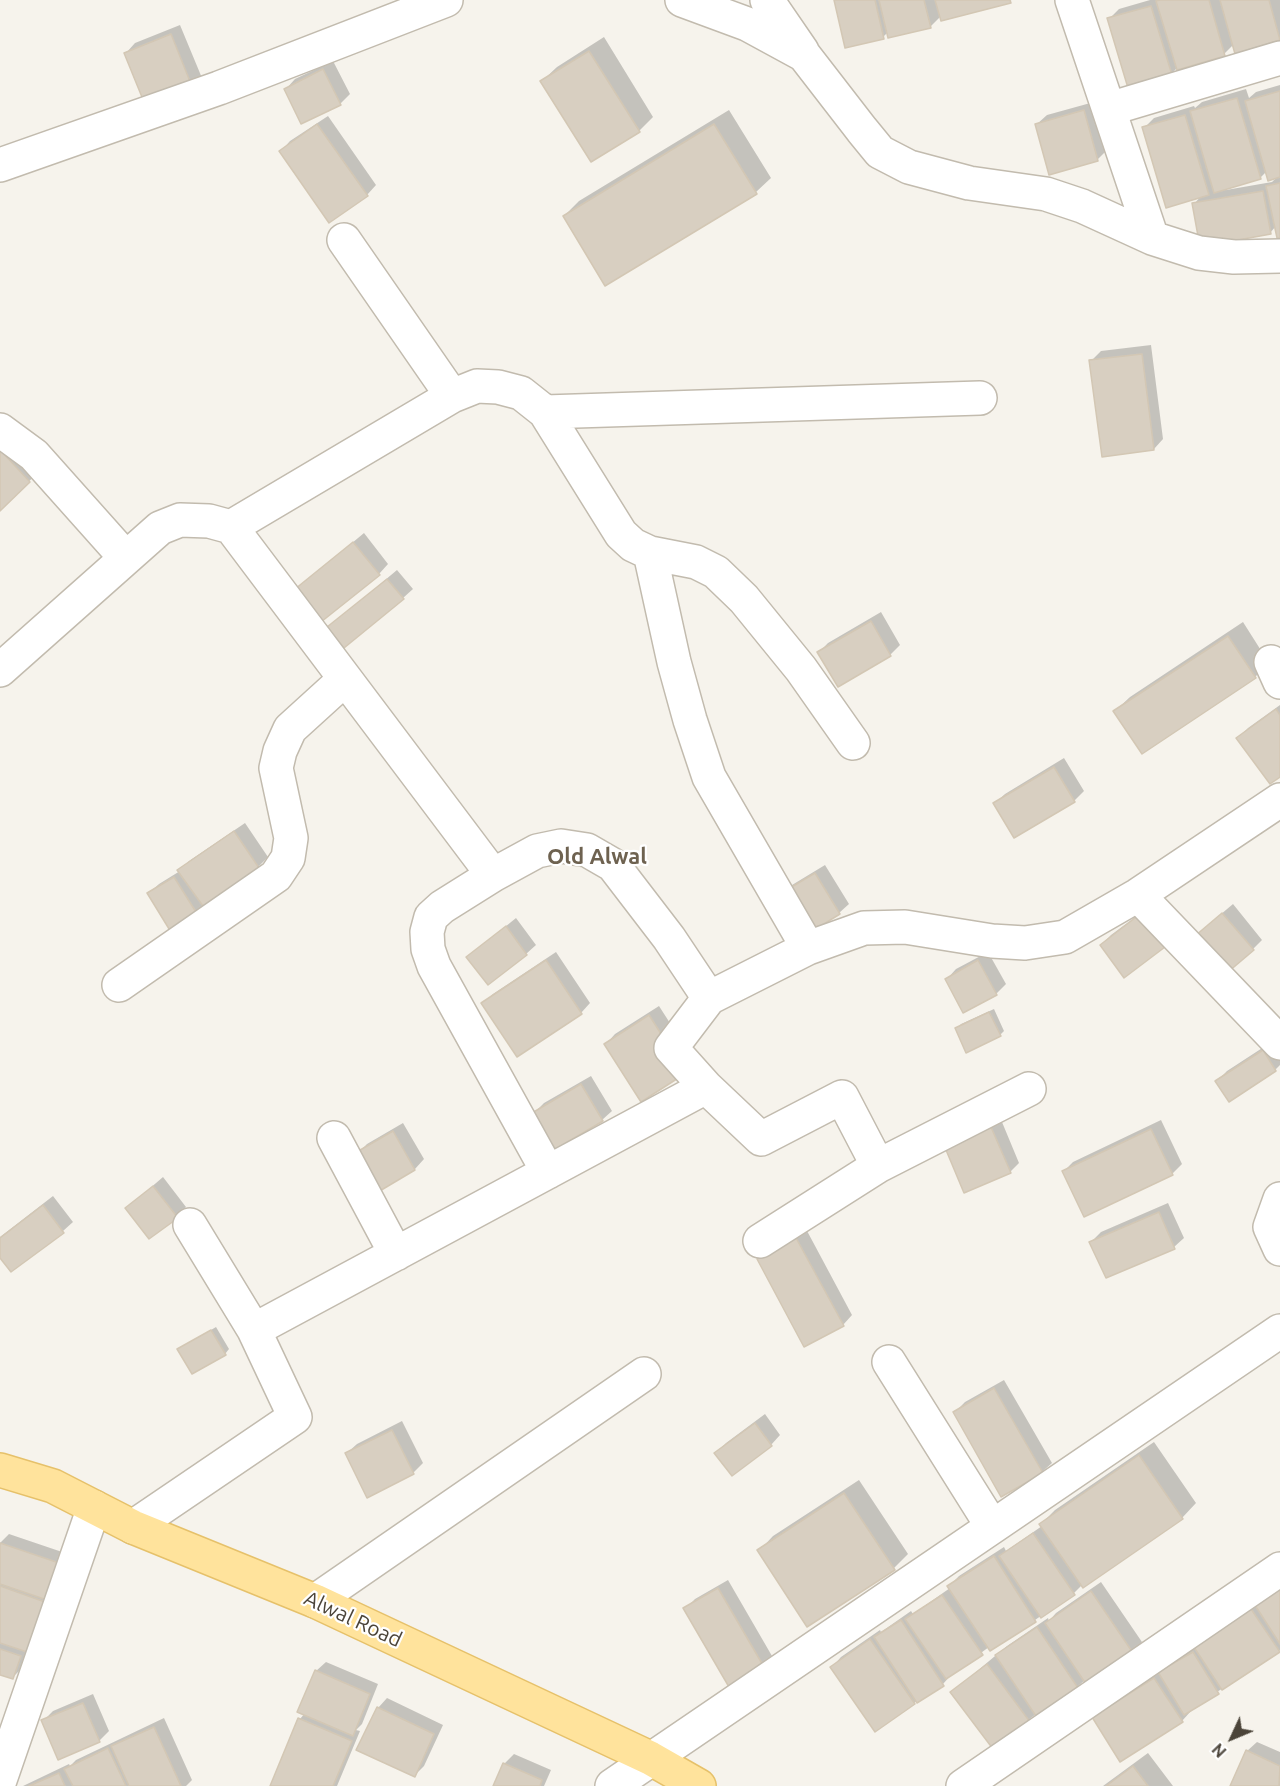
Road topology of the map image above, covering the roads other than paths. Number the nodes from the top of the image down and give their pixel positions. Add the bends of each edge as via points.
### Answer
1 (446, 0) edge
2 (682, 0) edge
3 (767, 0) edge
4 (1072, 0) edge
5 (804, 55) junction
6 (1280, 58) edge
7 (1108, 109) junction
8 (0, 165) edge
9 (1152, 238) junction
10 (344, 240) dead end
11 (1280, 256) edge
12 (452, 396) junction
13 (980, 398) dead end
14 (545, 412) junction
15 (0, 430) edge
16 (231, 527) junction
17 (650, 553) junction
18 (125, 557) junction
19 (0, 670) edge
20 (345, 679) junction
21 (854, 743) dead end
22 (1280, 800) edge
23 (493, 875) junction
24 (1138, 896) junction
25 (808, 948) junction
26 (119, 985) dead end
27 (709, 998) junction
28 (1280, 1043) edge
29 (706, 1088) junction
30 (1029, 1089) dead end
31 (334, 1138) dead end
32 (878, 1166) junction
33 (548, 1173) junction
34 (1280, 1199) edge
35 (190, 1224) dead end
36 (760, 1241) dead end
37 (1280, 1249) edge
38 (396, 1254) junction
39 (254, 1330) junction
40 (1280, 1331) edge
41 (889, 1362) dead end
42 (644, 1374) dead end
43 (0, 1470) edge
44 (94, 1507) junction
45 (992, 1526) junction
46 (132, 1527) junction
47 (1280, 1569) edge
48 (315, 1601) junction
49 (650, 1758) junction
50 (0, 1780) edge
51 (612, 1786) edge
52 (699, 1786) edge
53 (963, 1786) edge

1 - 8 street via 219,88
2 - 5 street via 747,24
3 - 5 street
4 - 7 street
5 - 9 street via 880,152 909,167 969,183 1046,194
6 - 7 street
7 - 9 street
9 - 11 street via 1199,253
10 - 12 street
12 - 14 street via 477,386 498,387 521,393
12 - 16 street
13 - 14 street
14 - 17 street via 621,534
15 - 18 street via 34,455
16 - 18 street via 180,520 160,528
16 - 20 street
17 - 21 street via 696,562 716,572 744,599 801,669
17 - 25 street via 674,662 710,777
18 - 19 street
20 - 23 street
20 - 26 street via 290,729 280,751 276,768 291,838 288,858 276,876
22 - 24 street
23 - 27 street via 537,851 561,846 587,850 613,865
23 - 33 street via 431,917 428,949
24 - 25 street via 1065,937 1025,943 905,927 864,928
24 - 28 street
25 - 27 street
27 - 29 street via 671,1048
29 - 32 street via 761,1138 842,1097
29 - 33 street
30 - 32 street
31 - 38 street
32 - 36 street
33 - 38 street
34 - 37 street via 1269,1227
35 - 39 street
38 - 39 street
39 - 46 street via 296,1417
40 - 45 street
41 - 45 street
42 - 48 street
43 - 44 main road, Alwal Road via 53,1486
44 - 46 main road, Alwal Road
44 - 50 street
45 - 49 street
46 - 48 main road, Alwal Road
47 - 53 street
48 - 49 main road, Alwal Road
49 - 51 street
49 - 52 main road, Alwal Road

